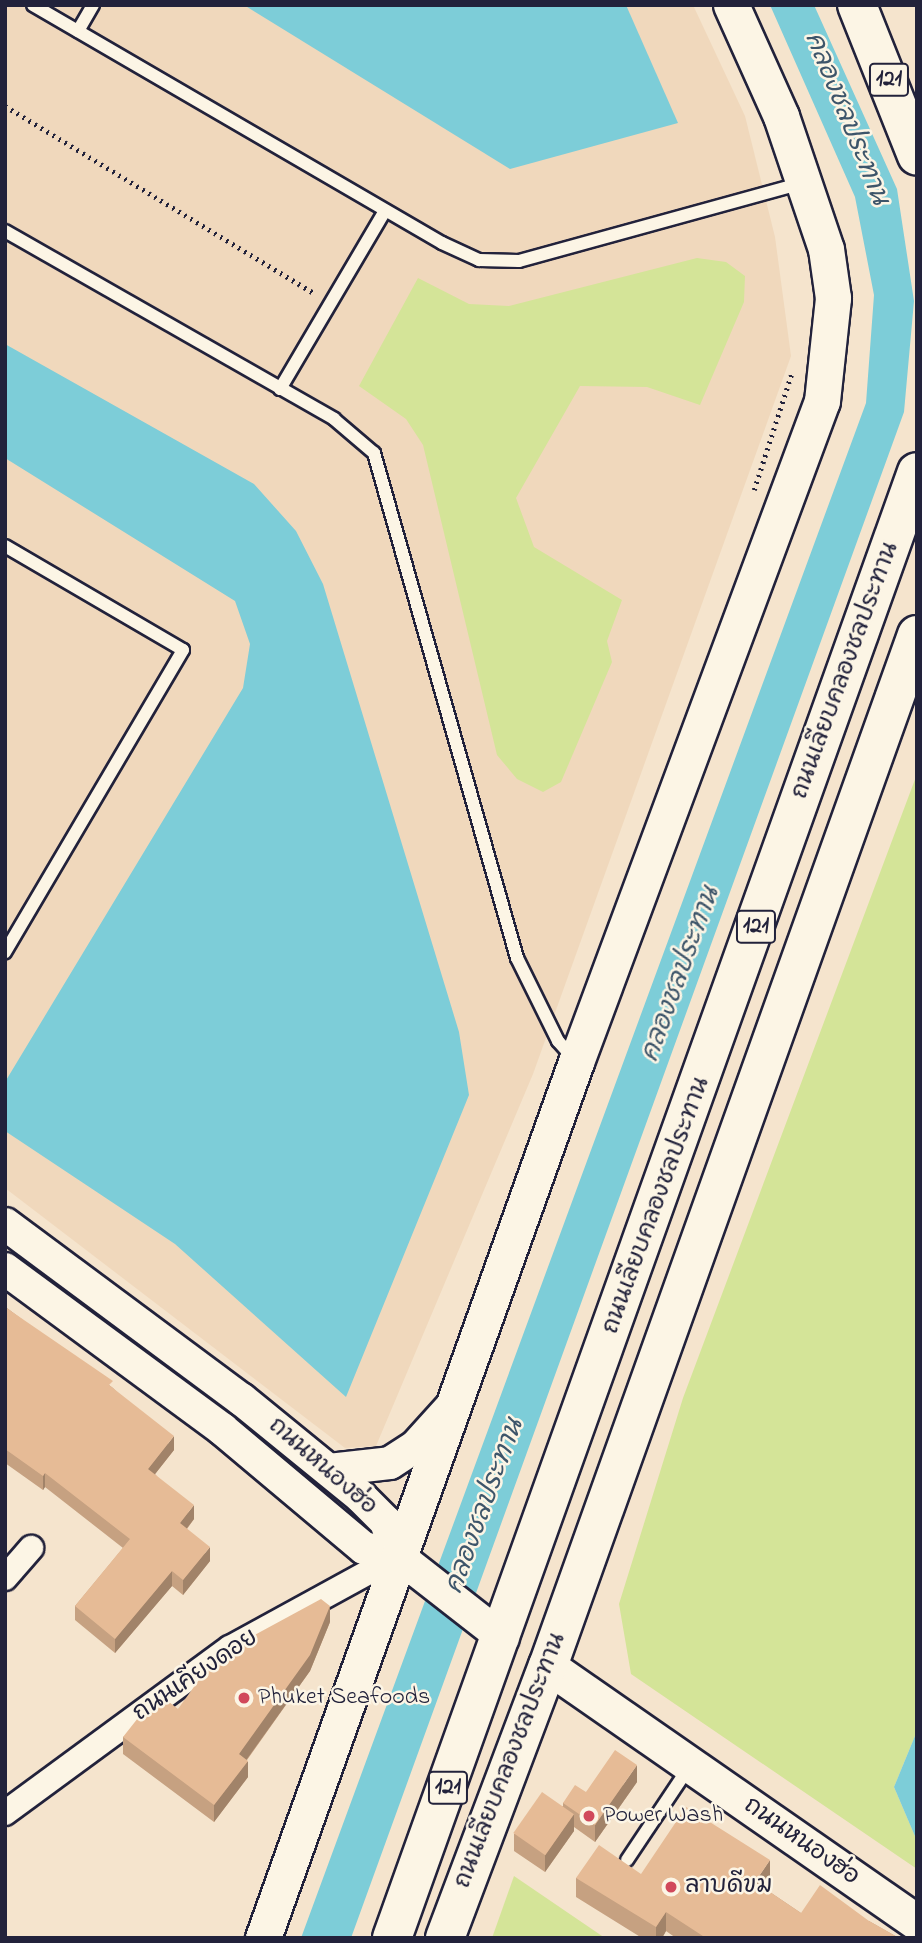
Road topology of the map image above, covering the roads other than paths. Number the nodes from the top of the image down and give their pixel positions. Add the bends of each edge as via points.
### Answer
1 (33, 5) edge
2 (93, 5) edge
3 (731, 5) edge
4 (857, 5) edge
5 (78, 31) junction
6 (917, 156) edge
7 (805, 183) junction
8 (385, 211) junction
9 (5, 231) edge
10 (280, 389) junction
11 (917, 472) edge
12 (5, 546) edge
13 (917, 635) edge
14 (5, 952) edge
15 (576, 1062) junction
16 (5, 1224) edge
17 (5, 1269) edge
18 (453, 1405) junction
19 (330, 1470) junction
20 (31, 1548) dead end
21 (398, 1556) junction
22 (5, 1578) edge
23 (503, 1638) junction
24 (548, 1666) junction
25 (691, 1765) junction
26 (5, 1812) edge
27 (627, 1860) dead end
28 (917, 1922) edge
29 (263, 1938) edge
30 (392, 1938) edge
31 (444, 1938) edge

1 - 5 lane
2 - 5 lane
3 - 7 main road via 781,116
4 - 6 main road, 121
5 - 8 lane
7 - 8 lane via 519,261 479,260
7 - 15 main road via 826,249 833,298 822,401
8 - 10 lane
9 - 10 lane
10 - 15 lane via 350,430 374,453 517,958 558,1041
11 - 23 main road, ถนนเลียบคลองชลประทาน / 121
12 - 14 lane via 183,650
13 - 24 main road, ถนนเลียบคลองชลประทาน / 121
15 - 18 main road
16 - 19 street, ถนนหนองฮ่อ via 89,1283
17 - 21 street, ถนนหนองฮ่อ via 222,1429 364,1548
18 - 19 street via 416,1446 390,1463
18 - 21 main road
19 - 21 street, ถนนหนองฮ่อ via 386,1522
20 - 22 street
21 - 23 street
21 - 26 street, ถนนเคียงดอย via 230,1648
21 - 29 main road
23 - 24 main road
23 - 30 main road, ถนนเลียบคลองชลประทาน / 121
24 - 25 main road, ถนนหนองฮ่อ
24 - 31 main road, ถนนเลียบคลองชลประทาน / 121
25 - 27 lane
25 - 28 main road, ถนนหนองฮ่อ

